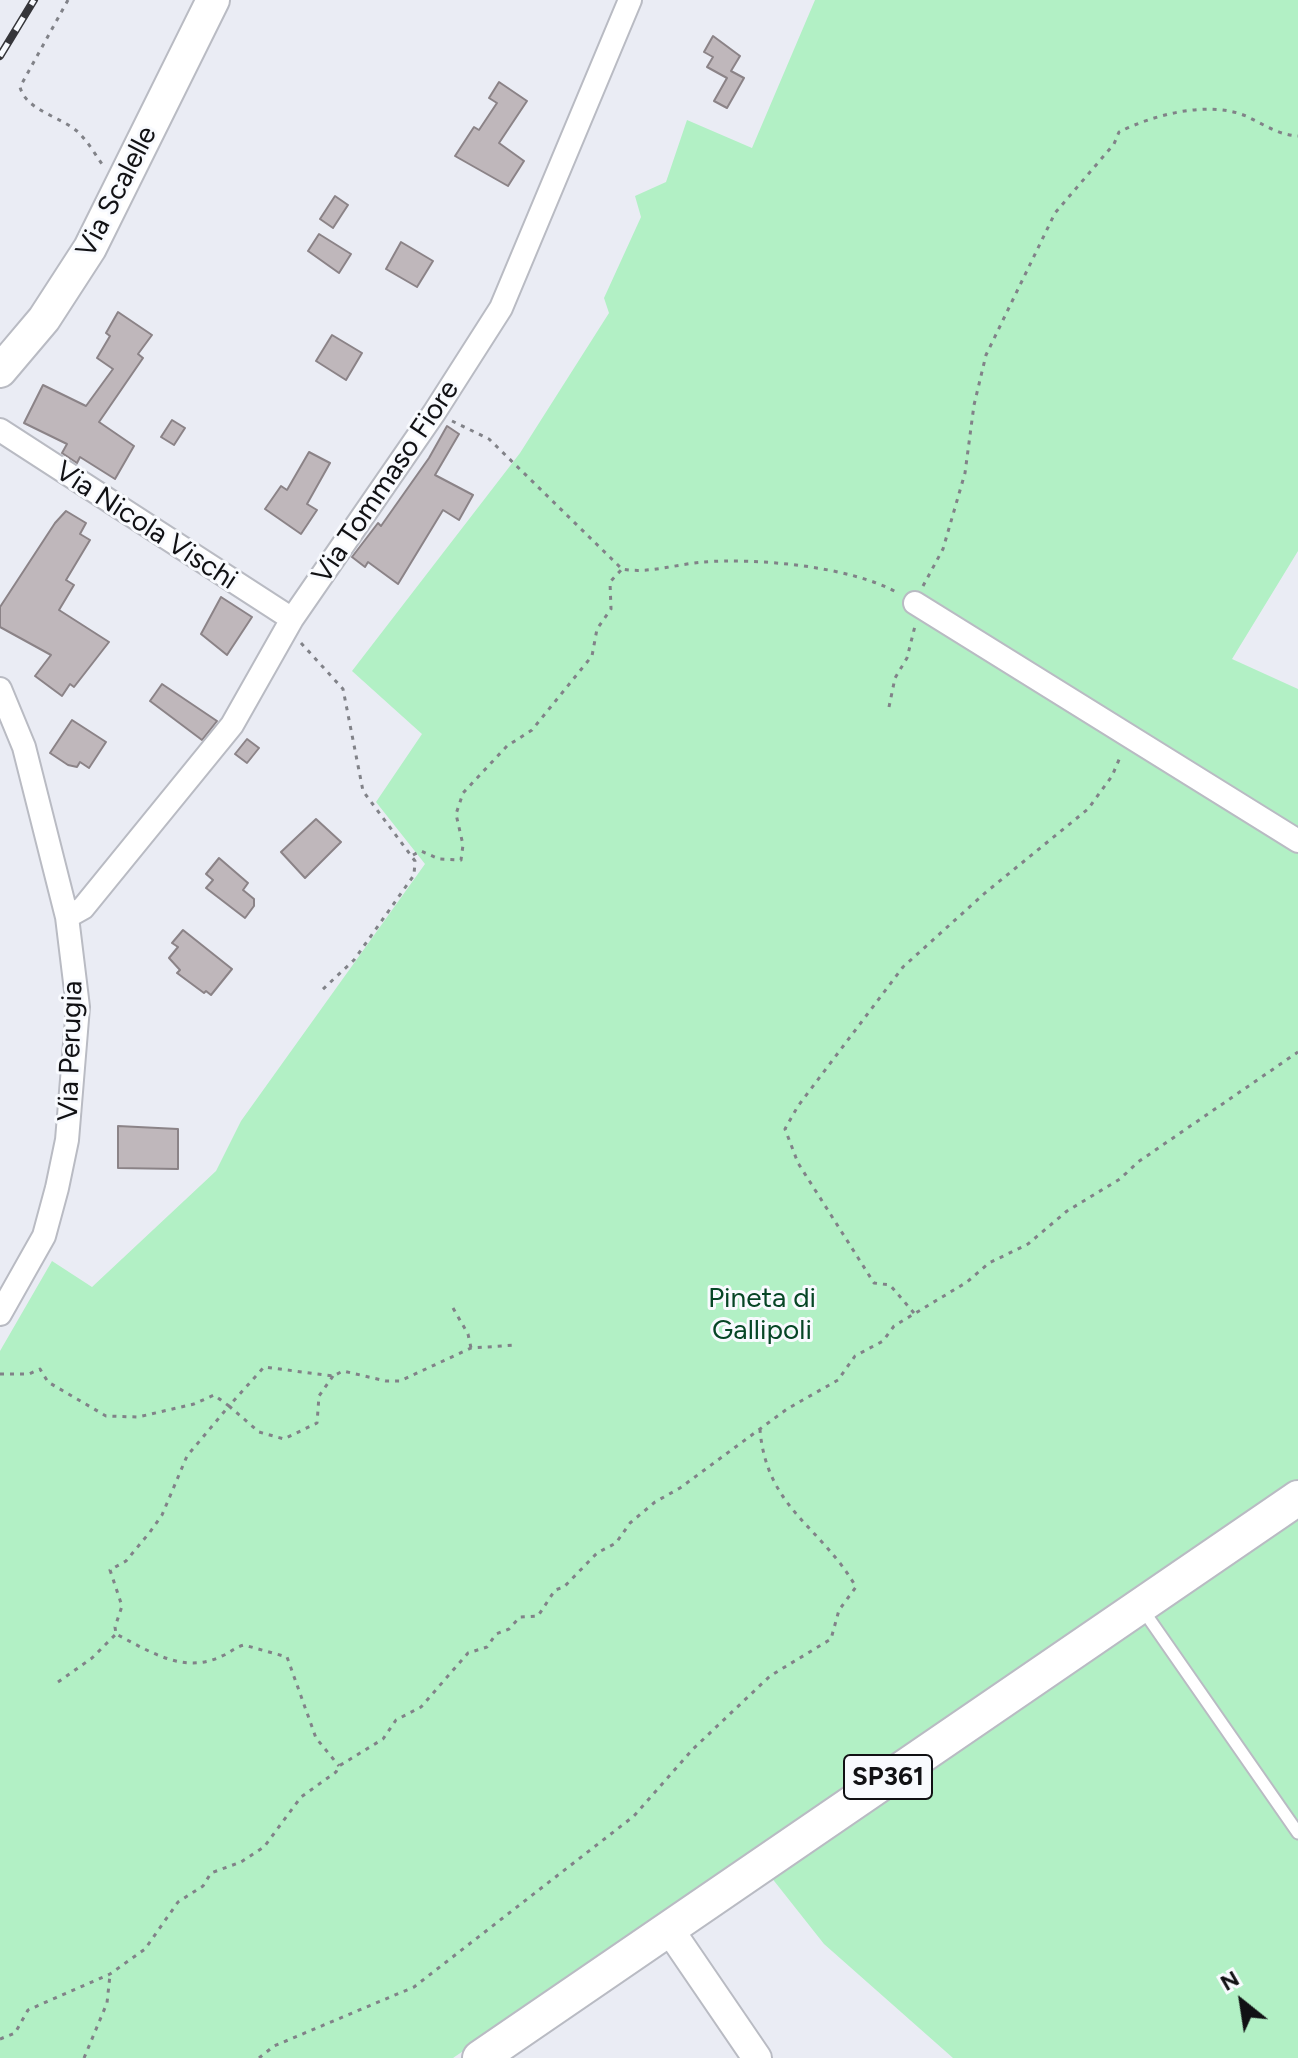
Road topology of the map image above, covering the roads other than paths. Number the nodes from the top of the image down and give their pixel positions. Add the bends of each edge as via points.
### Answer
1 (213, 0) edge
2 (630, 0) edge
3 (0, 371) edge
4 (0, 430) edge
5 (919, 606) road end
6 (290, 624) junction
7 (0, 689) edge
8 (1298, 841) edge
9 (67, 917) junction
10 (0, 1314) edge
11 (1298, 1498) edge
12 (1140, 1605) junction
13 (1298, 1833) edge
14 (669, 1929) junction
15 (480, 2058) edge
16 (757, 2058) edge

1 - 3 main road, Via Scalelle via 70,281
2 - 6 street, Via Tommaso Fiore via 501,308
4 - 6 street, Via Nicola Vischi
5 - 8 street
6 - 9 street, Via Tommaso Fiore via 232,725 83,908
7 - 9 street, Via Perugia via 24,747
9 - 10 street, Via Perugia via 78,1007 67,1140 44,1236
11 - 12 main road, SP361
12 - 13 lane
12 - 14 main road, SP361
14 - 15 main road, SP361
14 - 16 street

